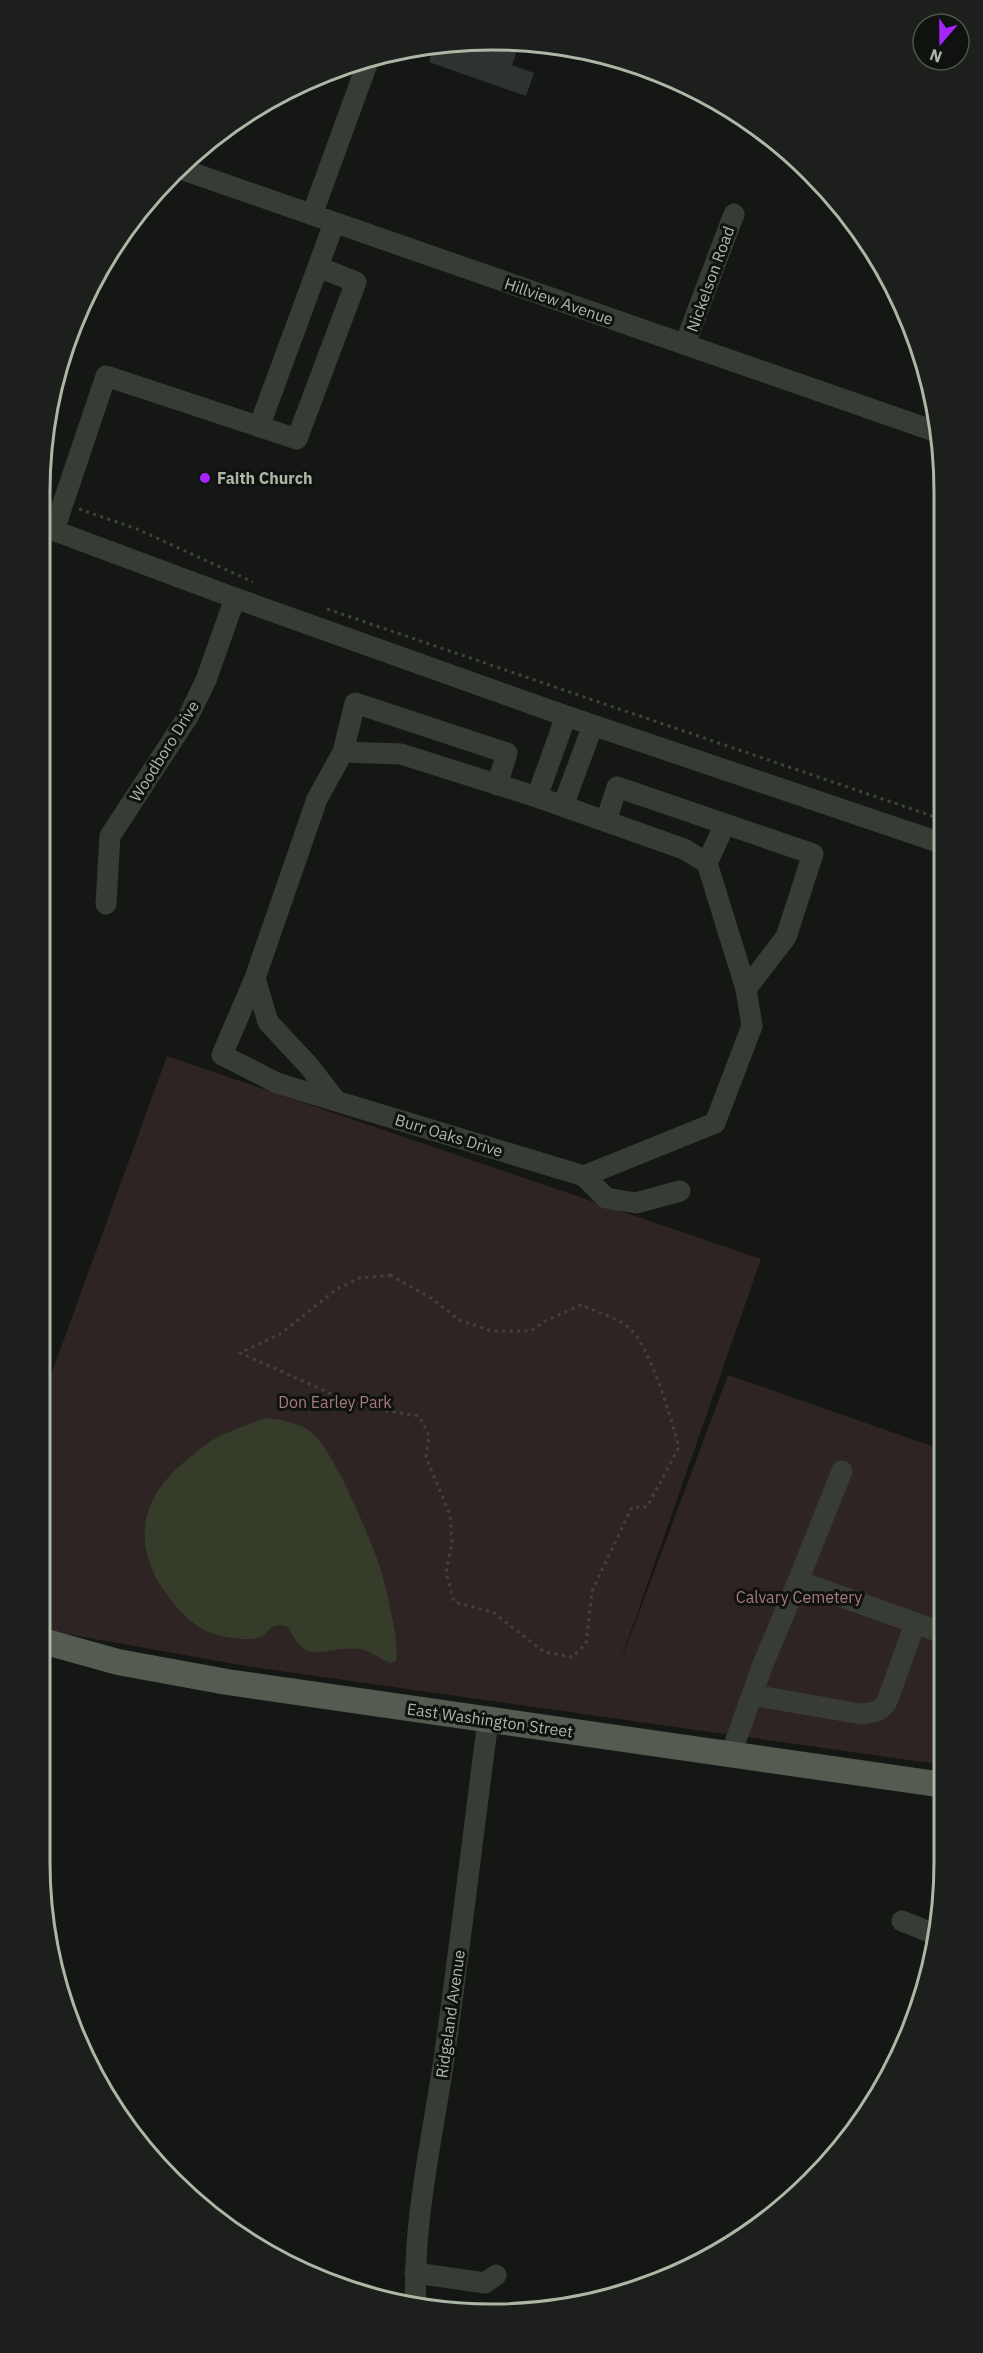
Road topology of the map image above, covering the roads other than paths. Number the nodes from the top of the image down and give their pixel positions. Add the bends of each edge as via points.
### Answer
1 (366, 68) edge
2 (187, 171) edge
3 (734, 214) dead end
4 (312, 215) junction
5 (334, 223) junction
6 (318, 267) junction
7 (685, 344) junction
8 (260, 427) junction
9 (929, 429) edge
10 (50, 521) edge
11 (50, 529) edge
12 (235, 598) junction
13 (566, 716) junction
14 (593, 725) junction
15 (343, 752) junction
16 (497, 784) junction
17 (537, 797) junction
18 (563, 806) junction
19 (606, 821) junction
20 (725, 824) junction
21 (934, 841) edge
22 (707, 863) junction
23 (106, 904) dead end
24 (255, 978) junction
25 (746, 989) junction
26 (336, 1101) junction
27 (584, 1176) junction
28 (680, 1191) dead end
29 (842, 1470) dead end
30 (798, 1581) junction
31 (915, 1623) junction
32 (934, 1630) edge
33 (50, 1643) edge
34 (752, 1695) junction
35 (488, 1722) junction
36 (731, 1754) junction
37 (934, 1784) edge
38 (902, 1921) dead end
39 (928, 1931) edge
40 (415, 2273) junction
41 (496, 2275) dead end
42 (416, 2297) edge

1 - 4 street
2 - 4 street, Hillview Avenue
3 - 7 street, Nickelson Road
4 - 5 street, Hillview Avenue
5 - 6 street
5 - 7 street, Hillview Avenue
6 - 8 street
6 - 8 street via 356,282 297,439
7 - 9 street, Hillview Avenue
8 - 10 street via 106,376 62,503
11 - 12 street
12 - 13 street
12 - 23 street, Woodboro Drive via 189,716 110,836
13 - 14 street
13 - 17 street
14 - 18 street
14 - 21 street
15 - 16 street via 400,754
15 - 16 street via 355,703 507,753
15 - 24 street via 317,800
16 - 17 street
17 - 18 street
18 - 19 street
19 - 20 street via 617,787
19 - 22 street via 684,849
20 - 22 street
20 - 25 street via 813,855 786,936
22 - 25 street
24 - 26 street via 268,1022
24 - 26 street, Burr Oaks Drive via 222,1055 277,1083
25 - 27 street via 752,1026 715,1123
26 - 27 street, Burr Oaks Drive
27 - 28 street via 606,1198 636,1203
29 - 30 street
30 - 31 street
30 - 34 street
31 - 32 street
31 - 34 street via 888,1699 879,1710 861,1714
33 - 35 main road, East Washington Street via 183,1675
34 - 36 street
35 - 36 main road, East Washington Street
35 - 40 street, Ridgeland Avenue
36 - 37 main road, East Washington Street
38 - 39 street
40 - 41 street via 485,2283
40 - 42 street, Ridgeland Avenue

